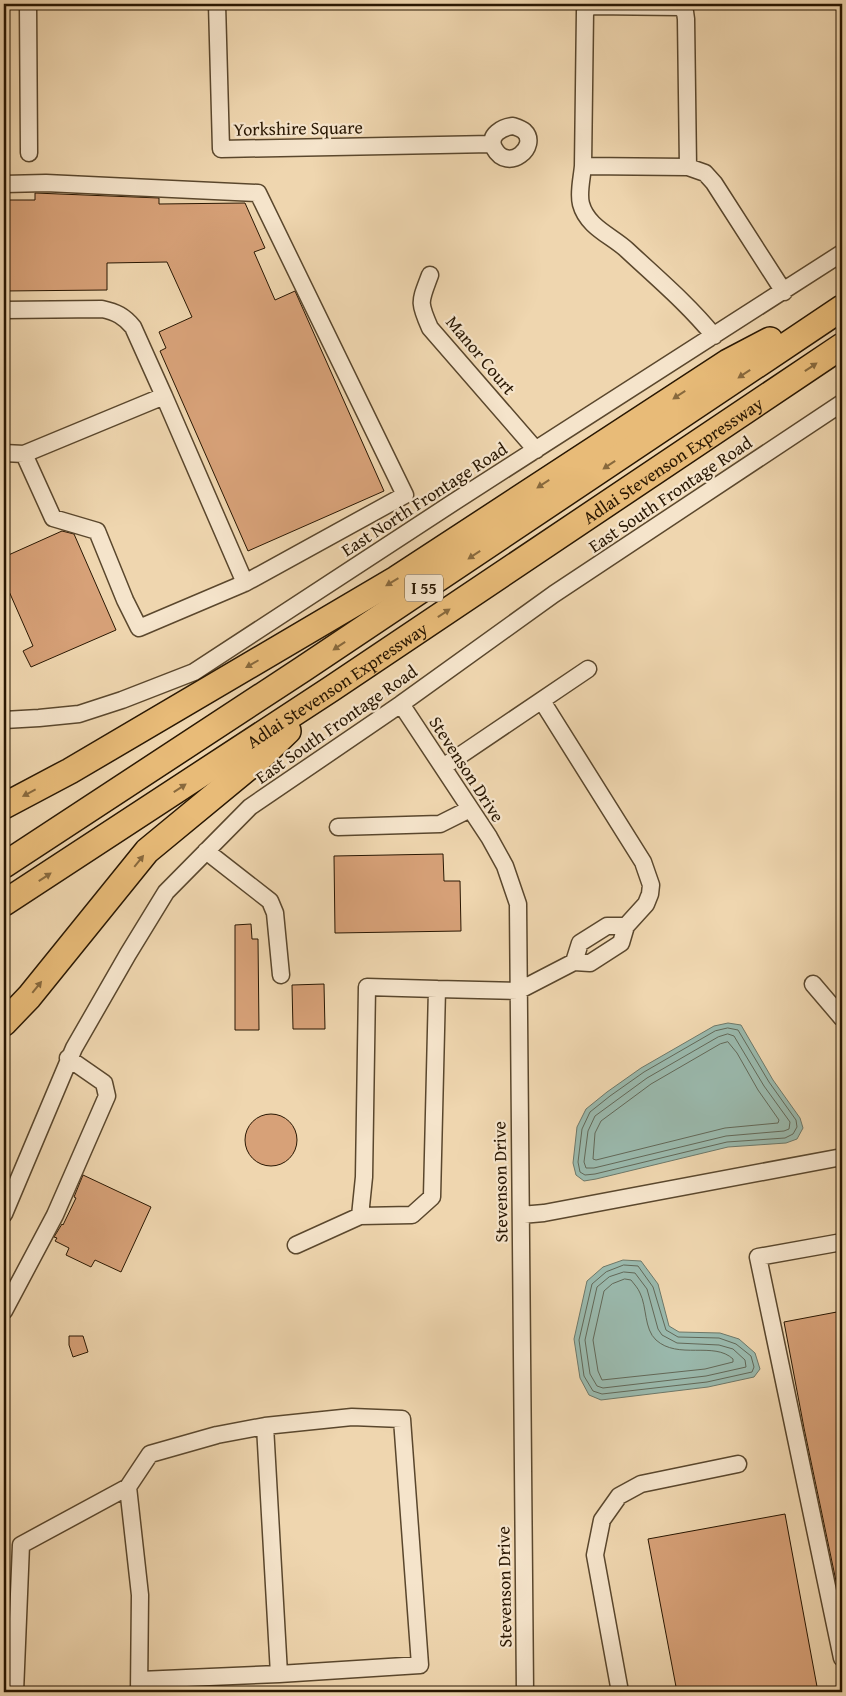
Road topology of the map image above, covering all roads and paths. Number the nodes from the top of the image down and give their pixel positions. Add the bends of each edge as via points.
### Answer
1 (28, 4) edge
2 (217, 4) edge
3 (492, 144) dead end
4 (29, 153) dead end
5 (584, 166) junction
6 (688, 167) junction
7 (4, 184) edge
8 (842, 253) edge
9 (430, 275) dead end
10 (784, 292) junction
11 (842, 301) edge
12 (842, 308) edge
13 (4, 310) edge
14 (714, 336) junction
15 (842, 346) edge
16 (164, 396) junction
17 (842, 403) edge
18 (536, 450) junction
19 (4, 453) edge
20 (24, 454) junction
21 (245, 583) junction
22 (588, 669) dead end
23 (331, 689) junction
24 (542, 701) junction
25 (401, 704) junction
26 (4, 720) edge
27 (443, 768) junction
28 (4, 806) edge
29 (470, 809) junction
30 (338, 828) dead end
31 (206, 851) junction
32 (4, 865) edge
33 (4, 903) edge
34 (626, 926) junction
35 (574, 962) junction
36 (281, 976) dead end
37 (812, 984) dead end
38 (437, 990) junction
39 (518, 991) junction
40 (842, 1018) edge
41 (4, 1023) edge
42 (68, 1058) junction
43 (842, 1157) edge
44 (4, 1214) edge
45 (521, 1215) junction
46 (360, 1216) junction
47 (842, 1242) edge
48 (296, 1245) dead end
49 (4, 1311) edge
50 (265, 1426) junction
51 (738, 1464) dead end
52 (128, 1487) junction
53 (842, 1658) edge
54 (279, 1674) junction
55 (140, 1686) edge
56 (15, 1692) edge
57 (525, 1692) edge
58 (620, 1692) edge

1 - 4 street
2 - 3 street, Yorkshire Square via 221,149
5 - 6 street
5 - 6 street via 585,11 590,6 680,7 685,12
5 - 14 street via 582,204 588,218 674,293
6 - 10 street via 705,174 714,183
7 - 21 street via 258,193 405,495
8 - 10 street, East North Frontage Road
9 - 18 street, Manor Court via 421,299 430,328
10 - 14 street, East North Frontage Road
11 -> 28 highway via 728,362 396,579 70,771
12 -> 32 highway, Adlai Stevenson Expressway / I 55
13 - 16 street via 114,311 133,327
14 - 18 street, East North Frontage Road
23 -> 15 highway, Adlai Stevenson Expressway / I 55
16 - 20 street
16 - 21 street
17 - 25 street, East South Frontage Road via 554,594
18 - 26 street, East North Frontage Road via 194,672 79,714
19 - 20 street
20 - 21 street via 53,518 97,532 139,628
22 - 24 street
33 -> 23 highway, Adlai Stevenson Expressway / I 55
41 -> 23 highway via 29,997 147,851 261,757
24 - 27 street
24 - 34 street via 643,862 650,894 646,904
25 - 27 street, Stevenson Drive
25 - 31 street, East South Frontage Road via 250,807
27 - 29 street, Stevenson Drive
29 - 30 street via 440,824
29 - 39 street, Stevenson Drive via 505,866 518,904
31 - 36 street via 270,902 275,913
31 - 42 street, East South Frontage Road via 166,892
34 - 35 street via 621,943 590,963
34 - 35 street via 606,926 580,943
35 - 39 street
37 - 40 street
38 - 39 street
38 - 46 street via 432,1197 412,1215
38 - 46 street via 367,987 364,1177
39 - 45 street, Stevenson Drive
42 - 44 street, East South Frontage Road
42 - 49 street via 104,1083 107,1096 55,1215
43 - 45 street
45 - 57 street, Stevenson Drive
46 - 48 street
47 - 53 street via 758,1257
50 - 52 street via 217,1435 150,1454
50 - 54 street
50 - 54 street via 352,1417 402,1419 420,1665
51 - 58 street via 641,1484 619,1496 602,1520 595,1555
52 - 55 street via 140,1595
52 - 56 street via 21,1545
54 - 55 street

